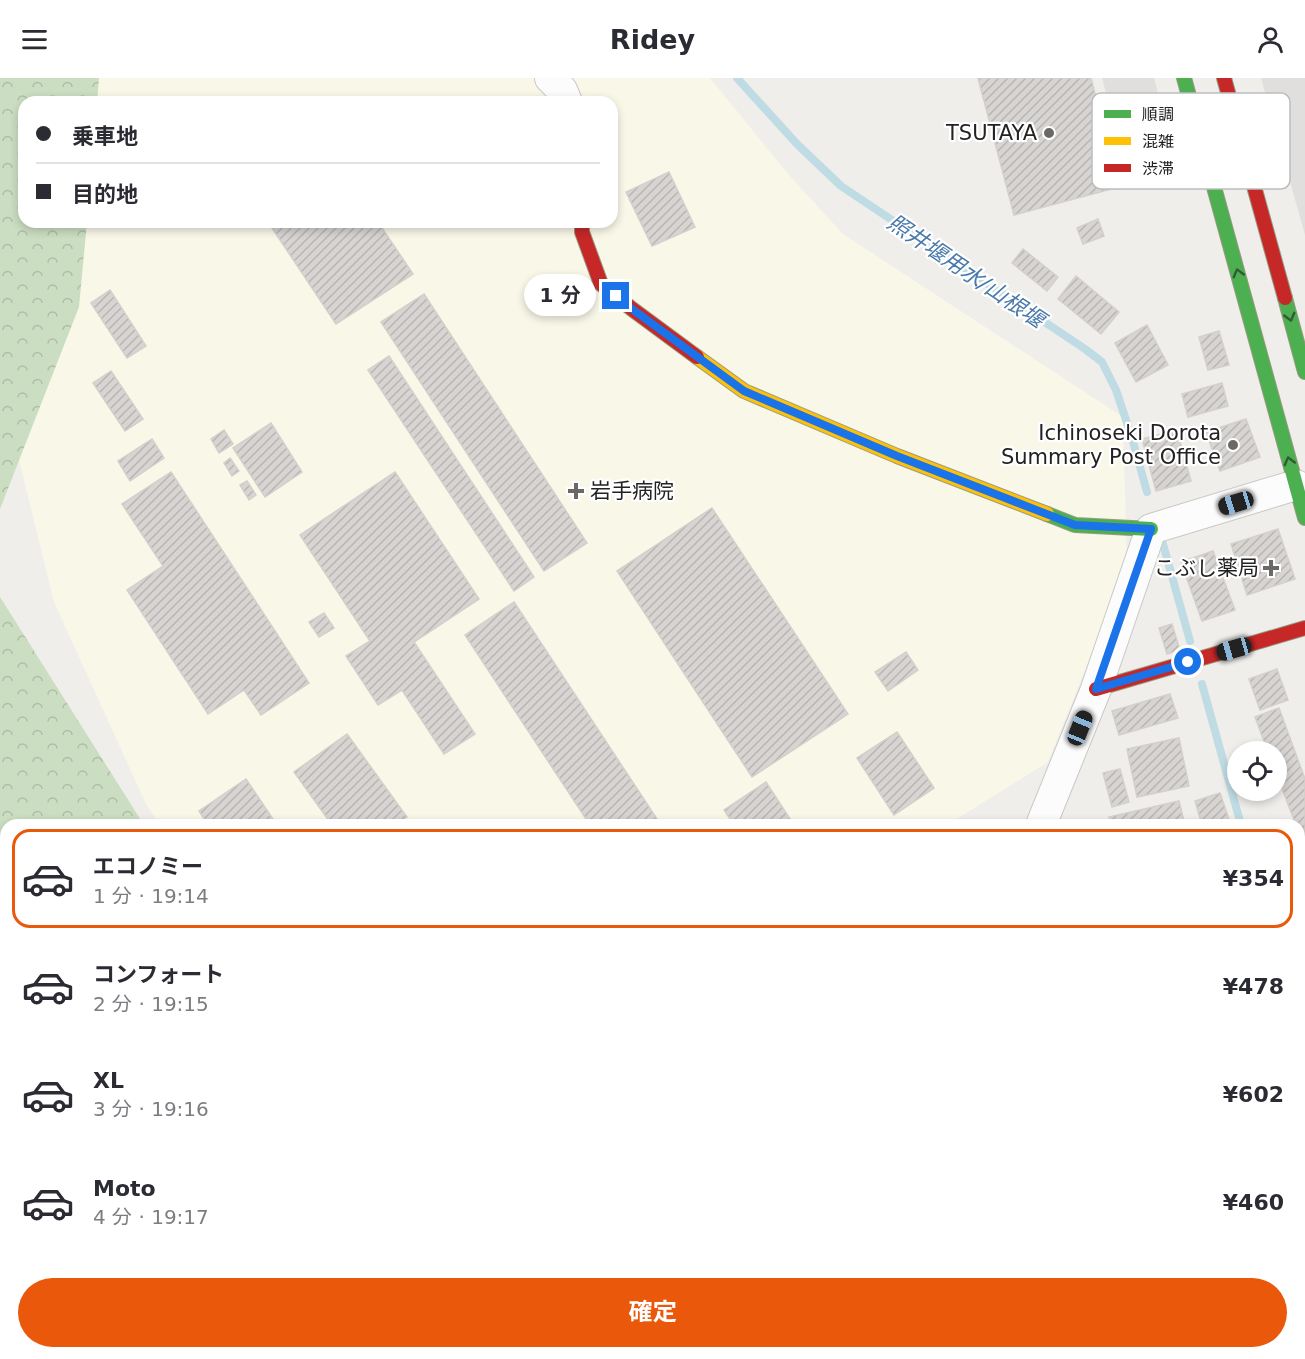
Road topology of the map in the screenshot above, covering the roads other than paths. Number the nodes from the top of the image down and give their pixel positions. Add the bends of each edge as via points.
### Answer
1 (550, 78) edge
2 (1184, 78) edge
3 (1224, 78) edge
4 (1188, 93) edge
5 (1228, 93) edge
6 (564, 96) edge
7 (1215, 189) edge
8 (1255, 189) edge
9 (582, 228) edge
10 (1305, 372) edge
11 (1296, 485) junction
12 (1305, 518) edge
13 (1151, 529) junction
14 (1305, 628) edge
15 (1096, 689) junction
16 (1043, 819) edge

1 - 6 street
4 -> 2 main road
3 -> 5 main road
11 -> 7 main road
8 -> 10 main road
9 - 13 main road via 601,284 744,391 1075,525
11 - 12 main road
11 - 13 street
13 - 15 street
14 - 15 main road
15 - 16 street

